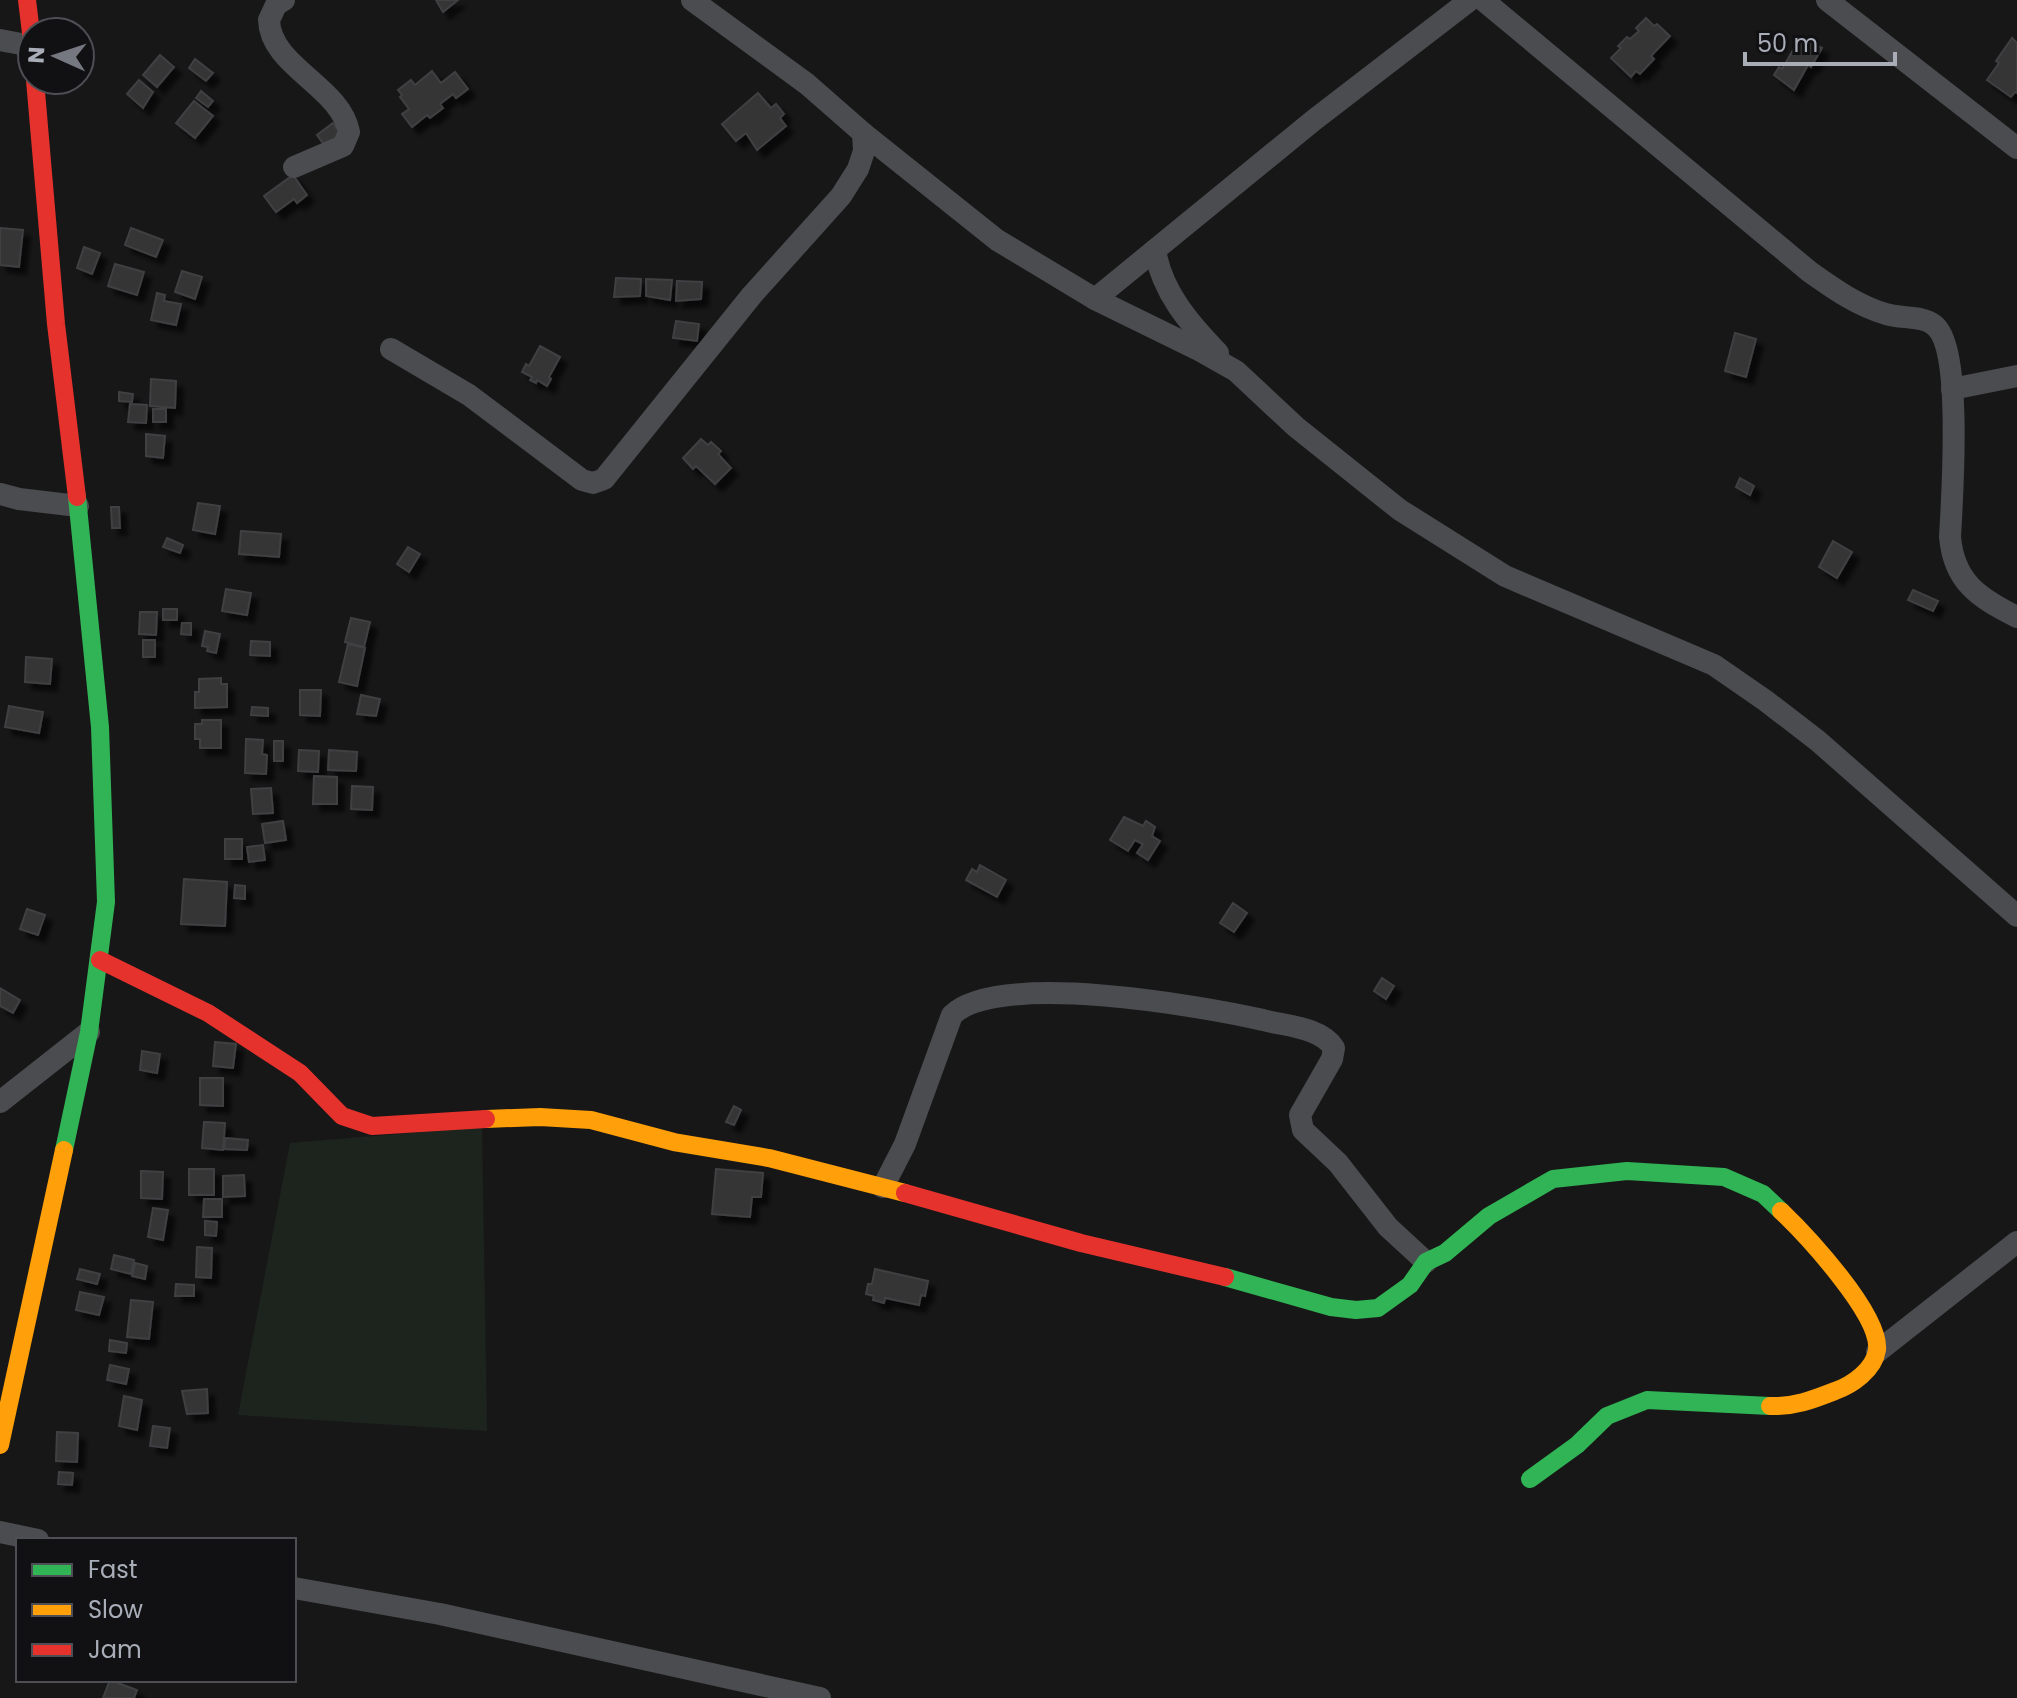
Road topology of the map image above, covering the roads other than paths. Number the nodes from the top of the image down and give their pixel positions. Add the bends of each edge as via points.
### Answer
1 (284, 0) edge
2 (692, 0) edge
3 (1470, 0) edge
4 (1483, 0) edge
5 (1827, 0) edge
6 (36, 96) edge
7 (863, 133) junction
8 (2017, 148) edge
9 (294, 167) dead end
10 (1155, 250) junction
11 (1095, 299) junction
12 (391, 349) dead end
13 (1236, 371) junction
14 (2017, 376) edge
15 (1952, 389) junction
16 (0, 494) edge
17 (78, 506) junction
18 (2017, 617) edge
19 (2017, 916) edge
20 (100, 960) junction
21 (89, 1032) junction
22 (0, 1102) edge
23 (883, 1187) junction
24 (2017, 1242) edge
25 (1426, 1262) junction
26 (1877, 1352) junction
27 (0, 1445) edge
28 (1530, 1479) dead end
29 (0, 1532) edge
30 (28, 1538) edge
31 (296, 1588) edge
32 (820, 1698) edge

1 - 9 street via 271,12 271,33 285,55 344,116 349,132 343,146
2 - 7 street via 807,84
3 - 10 street
4 - 15 street via 1835,290 1883,314 1932,323 1943,335
5 - 8 street
6 - 17 street
7 - 11 street via 997,240
7 - 12 street via 858,169 841,196 752,295 604,479 582,480 469,395
10 - 11 street
10 - 13 street via 1166,289
11 - 13 street
13 - 19 street via 1347,470 1451,543 1505,576 1714,665 1766,701
14 - 15 street
15 - 18 street via 1952,559 1976,592
16 - 17 street
17 - 20 street via 103,777 106,902
20 - 21 street
20 - 23 street via 208,1013 300,1073 342,1116 372,1126 540,1117 591,1120
21 - 22 street
21 - 27 street
23 - 25 street via 1331,1307 1378,1308 1410,1285
23 - 25 street via 905,1144 952,1015 963,1004 1048,993 1145,998 1328,1039 1334,1048 1332,1059 1300,1115 1303,1130
24 - 26 street
25 - 26 street via 1489,1216 1553,1179 1627,1171 1724,1177 1763,1194 1838,1273 1875,1333
26 - 28 street via 1865,1373 1847,1387 1792,1407 1647,1400 1607,1416
29 - 30 street
31 - 32 street via 440,1614

